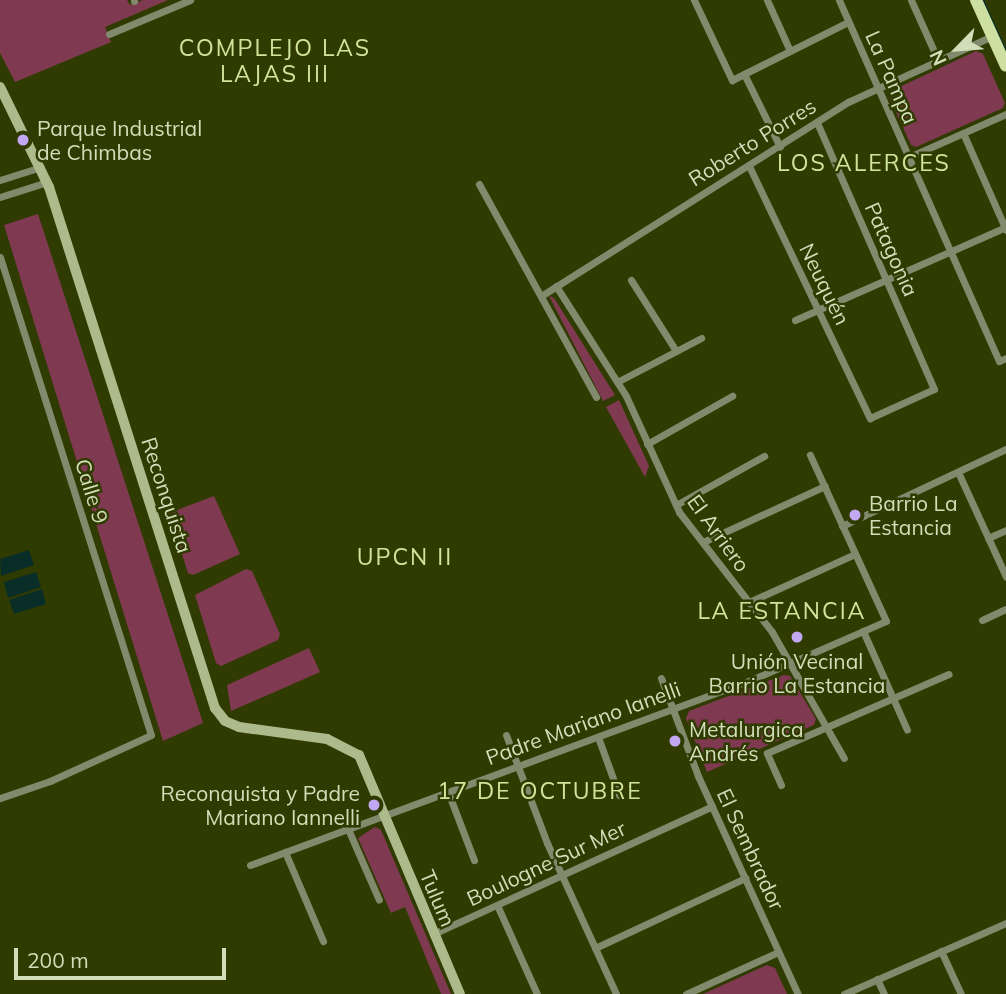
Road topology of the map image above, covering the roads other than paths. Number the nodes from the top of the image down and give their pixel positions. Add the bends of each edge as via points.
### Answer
1 (190, 0) edge
2 (694, 0) edge
3 (767, 0) edge
4 (839, 0) edge
5 (911, 0) edge
6 (976, 0) edge
7 (848, 22) junction
8 (109, 34) dead end
9 (992, 36) junction
10 (790, 51) junction
11 (938, 61) junction
12 (1006, 66) edge
13 (744, 74) junction
14 (0, 87) edge
15 (878, 88) junction
16 (1006, 114) edge
17 (817, 123) junction
18 (963, 133) junction
19 (780, 147) junction
20 (909, 157) junction
21 (749, 166) junction
22 (41, 167) junction
23 (0, 180) edge
24 (47, 182) junction
25 (479, 184) dead end
26 (1, 194) edge
27 (1006, 228) edge
28 (950, 251) junction
29 (0, 257) edge
30 (886, 279) junction
31 (631, 280) dead end
32 (556, 286) junction
33 (541, 296) junction
34 (818, 309) junction
35 (795, 320) dead end
36 (701, 338) dead end
37 (676, 351) junction
38 (1003, 359) edge
39 (617, 382) junction
40 (732, 396) dead end
41 (596, 397) dead end
42 (870, 418) joint
43 (648, 443) junction
44 (1006, 449) edge
45 (810, 455) dead end
46 (764, 456) dead end
47 (958, 472) junction
48 (825, 486) junction
49 (676, 505) junction
50 (842, 526) junction
51 (1006, 530) edge
52 (988, 538) junction
53 (702, 542) junction
54 (855, 554) junction
55 (1006, 577) edge
56 (749, 602) junction
57 (1006, 609) edge
58 (982, 620) dead end
59 (863, 631) junction
60 (791, 663) junction
61 (949, 674) dead end
62 (661, 678) dead end
63 (893, 698) junction
64 (673, 709) junction
65 (829, 726) junction
66 (907, 730) dead end
67 (506, 735) dead end
68 (598, 737) junction
69 (844, 758) dead end
70 (518, 766) junction
71 (781, 785) dead end
72 (449, 792) junction
73 (619, 795) dead end
74 (0, 798) edge
75 (712, 806) junction
76 (384, 816) junction
77 (348, 829) junction
78 (285, 852) junction
79 (474, 860) dead end
80 (250, 865) dead end
81 (561, 875) junction
82 (745, 878) junction
83 (379, 900) dead end
84 (497, 905) junction
85 (1005, 926) edge
86 (433, 934) junction
87 (323, 942) dead end
88 (595, 948) junction
89 (778, 951) junction
90 (941, 951) junction
91 (877, 979) junction
92 (460, 994) edge
93 (537, 994) edge
94 (615, 994) edge
95 (686, 994) edge
96 (798, 994) edge
97 (844, 994) edge
98 (884, 994) edge
99 (961, 994) edge

1 - 8 street
2 - 13 street via 732,80
3 - 10 street
4 - 7 street, La Pampa
5 - 11 street
6 - 9 main road
7 - 10 street
7 - 15 street, La Pampa
9 - 11 street, Roberto Porres
9 - 12 main road
10 - 13 street
11 - 15 street, Roberto Porres
13 - 19 street
14 - 22 street, Reconquista
15 - 17 street, Roberto Porres
15 - 20 street, La Pampa
16 - 18 street
17 - 19 street, Roberto Porres
17 - 30 street, Patagonia
18 - 20 street
18 - 27 street
19 - 21 street, Roberto Porres
20 - 28 street, La Pampa
21 - 32 street, Roberto Porres
21 - 34 street, Neuquén
22 - 23 street
22 - 24 street, Reconquista
24 - 26 street
24 - 76 street, Reconquista via 215,708 225,721 239,727 317,737 351,747 365,764
25 - 33 street
27 - 28 street
28 - 30 street
28 - 38 street, La Pampa
29 - 74 street, Calle 9 via 151,736
30 - 34 street
30 - 42 street, Patagonia via 934,390
31 - 37 street
32 - 33 street, Roberto Porres
32 - 39 street, El Arriero
33 - 41 street
34 - 35 street
34 - 42 street, Neuquén
36 - 37 street
37 - 39 street
39 - 43 street, El Arriero
40 - 43 street
43 - 49 street, El Arriero
44 - 47 street
45 - 48 street
46 - 49 street
47 - 50 street
47 - 52 street
48 - 50 street
48 - 53 street
49 - 53 street, El Arriero
50 - 54 street
51 - 52 street
52 - 55 street
53 - 56 street, El Arriero
54 - 56 street
54 - 59 street, Padre Mariano Ianelli via 886,621
56 - 60 street, El Arriero
57 - 58 street
59 - 60 street, Padre Mariano Ianelli
59 - 63 street
60 - 64 street, Padre Mariano Ianelli
60 - 65 street, El Arriero
61 - 63 street
62 - 64 street, El Sembrador
63 - 65 street
63 - 66 street
64 - 68 street, Padre Mariano Ianelli
64 - 75 street, El Sembrador
65 - 69 street, El Arriero
65 - 71 street via 767,753
67 - 70 street
68 - 70 street, Padre Mariano Ianelli
68 - 73 street
70 - 72 street, Padre Mariano Ianelli
70 - 81 street
72 - 76 street, Padre Mariano Ianelli
72 - 79 street
75 - 81 street, Boulogne Sur Mer
75 - 82 street, El Sembrador
76 - 77 street, Padre Mariano Ianelli
76 - 86 street, Tulum
77 - 78 street, Padre Mariano Ianelli
77 - 83 street
78 - 80 street, Padre Mariano Ianelli
78 - 87 street
81 - 84 street, Boulogne Sur Mer
81 - 88 street
82 - 88 street
82 - 89 street, El Sembrador
84 - 86 street, Boulogne Sur Mer
84 - 93 street
85 - 90 street
86 - 92 street, Tulum
88 - 94 street
89 - 95 street
89 - 96 street, El Sembrador
90 - 91 street
90 - 99 street
91 - 97 street
91 - 98 street

